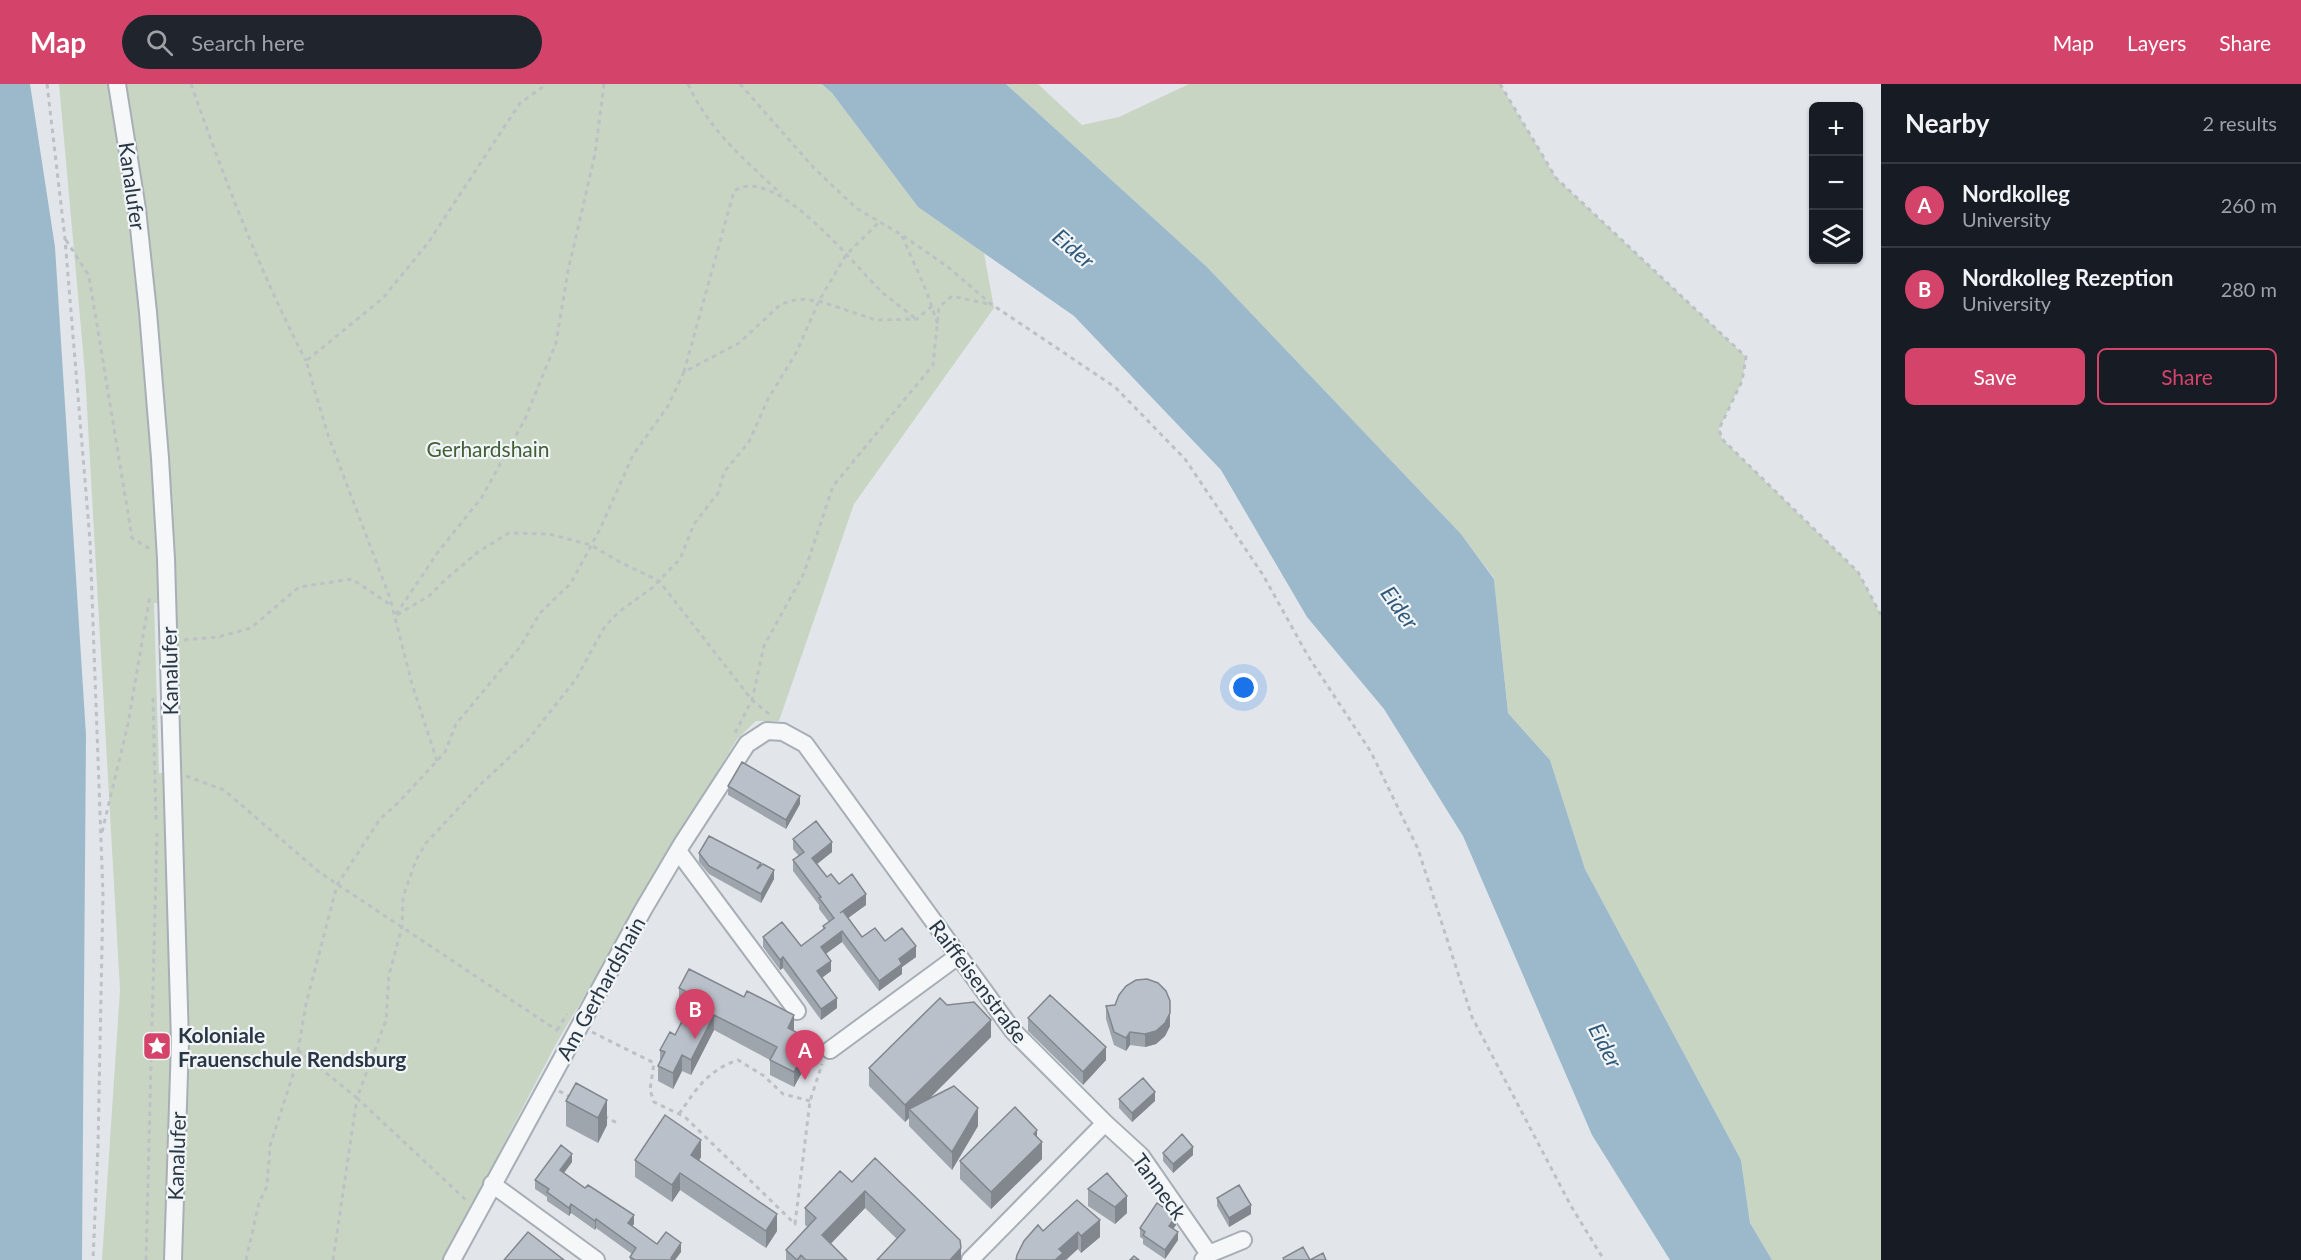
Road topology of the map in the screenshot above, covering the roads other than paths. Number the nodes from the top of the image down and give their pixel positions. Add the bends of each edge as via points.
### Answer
1 (117, 84) edge
2 (767, 731) joint
3 (678, 851) junction
4 (958, 956) junction
5 (797, 1011) dead end
6 (830, 1050) road end
7 (1105, 1123) junction
8 (492, 1184) junction
9 (1243, 1240) dead end
10 (974, 1256) edge
11 (1206, 1257) edge
12 (173, 1260) edge
13 (453, 1260) edge
14 (596, 1260) edge

1 - 12 street, Kanalufer via 137,208 148,312 166,559 180,1042
2 - 3 street, Am Gerhardshain via 747,744
2 - 4 street, Raiffeisenstraße via 783,732 805,744
3 - 5 street
3 - 8 street, Am Gerhardshain
4 - 6 street
4 - 7 street, Raiffeisenstraße via 1013,1031
7 - 10 street
7 - 11 street, Tanneck via 1141,1156
8 - 13 street, Am Gerhardshain
8 - 14 street
9 - 11 street, Tanneck

